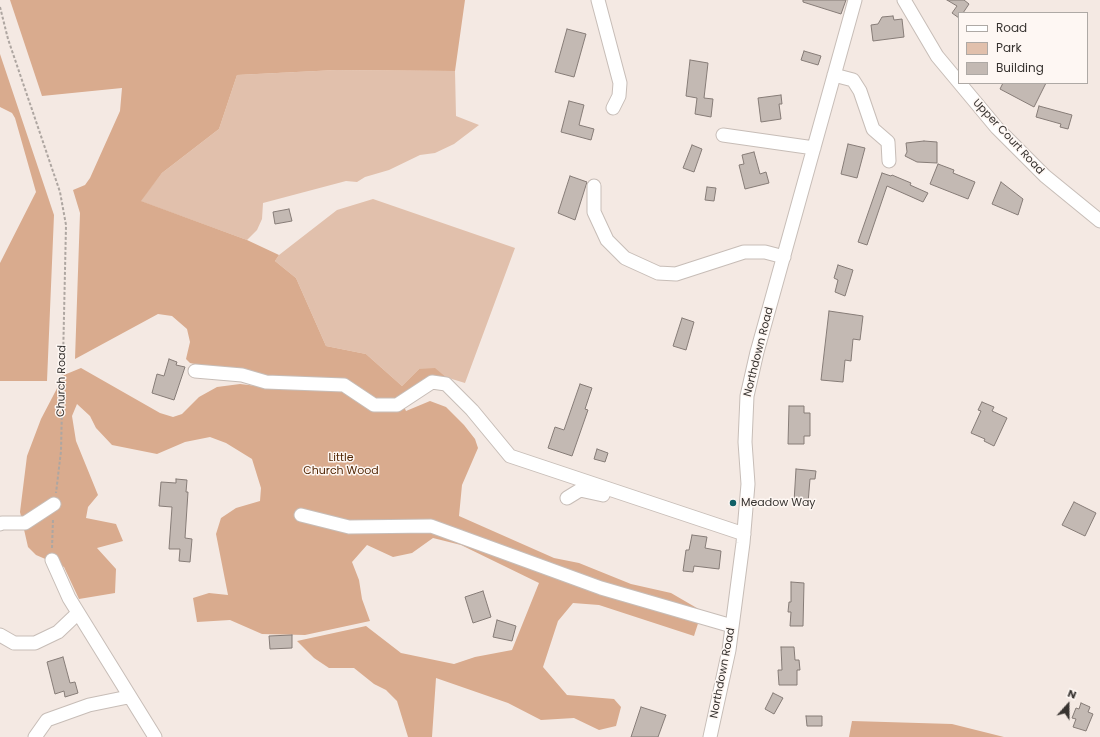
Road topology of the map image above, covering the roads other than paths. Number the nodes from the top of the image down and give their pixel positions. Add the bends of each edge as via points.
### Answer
1 (598, 0) edge
2 (854, 0) edge
3 (904, 0) edge
4 (834, 75) junction
5 (958, 81) edge
6 (960, 84) edge
7 (613, 108) dead end
8 (723, 135) dead end
9 (814, 148) junction
10 (889, 161) dead end
11 (594, 186) dead end
12 (1100, 221) edge
13 (784, 257) junction
14 (196, 371) dead end
15 (567, 498) dead end
16 (54, 504) road end
17 (302, 515) dead end
18 (0, 524) edge
19 (743, 539) junction
20 (52, 560) road end
21 (78, 613) junction
22 (732, 626) junction
23 (0, 635) edge
24 (128, 697) junction
25 (35, 737) edge
26 (155, 737) edge
27 (710, 737) edge

1 - 7 street via 620,84 619,96
2 - 4 street, Northdown Road
3 - 5 street, Upper Court Road via 937,56
4 - 9 street, Northdown Road
4 - 10 street via 853,80 860,91 873,129 888,142
6 - 12 street, Upper Court Road via 997,128 1045,176
8 - 9 street
9 - 13 street, Northdown Road
11 - 13 street via 594,212 607,240 625,258 658,273 676,274 744,252 765,252
13 - 19 street, Northdown Road via 747,396 748,484
14 - 19 street via 242,375 266,382 344,386 374,405 396,405 432,382 446,384 472,410 510,456
15 - 19 street via 580,490 594,492
16 - 18 street via 25,523
17 - 22 street via 349,527 430,526 601,588
19 - 22 street, Northdown Road
20 - 21 street
21 - 23 street via 58,632 34,643 14,643
21 - 24 street
22 - 27 street, Northdown Road
24 - 25 street via 89,705 47,720
24 - 26 street

